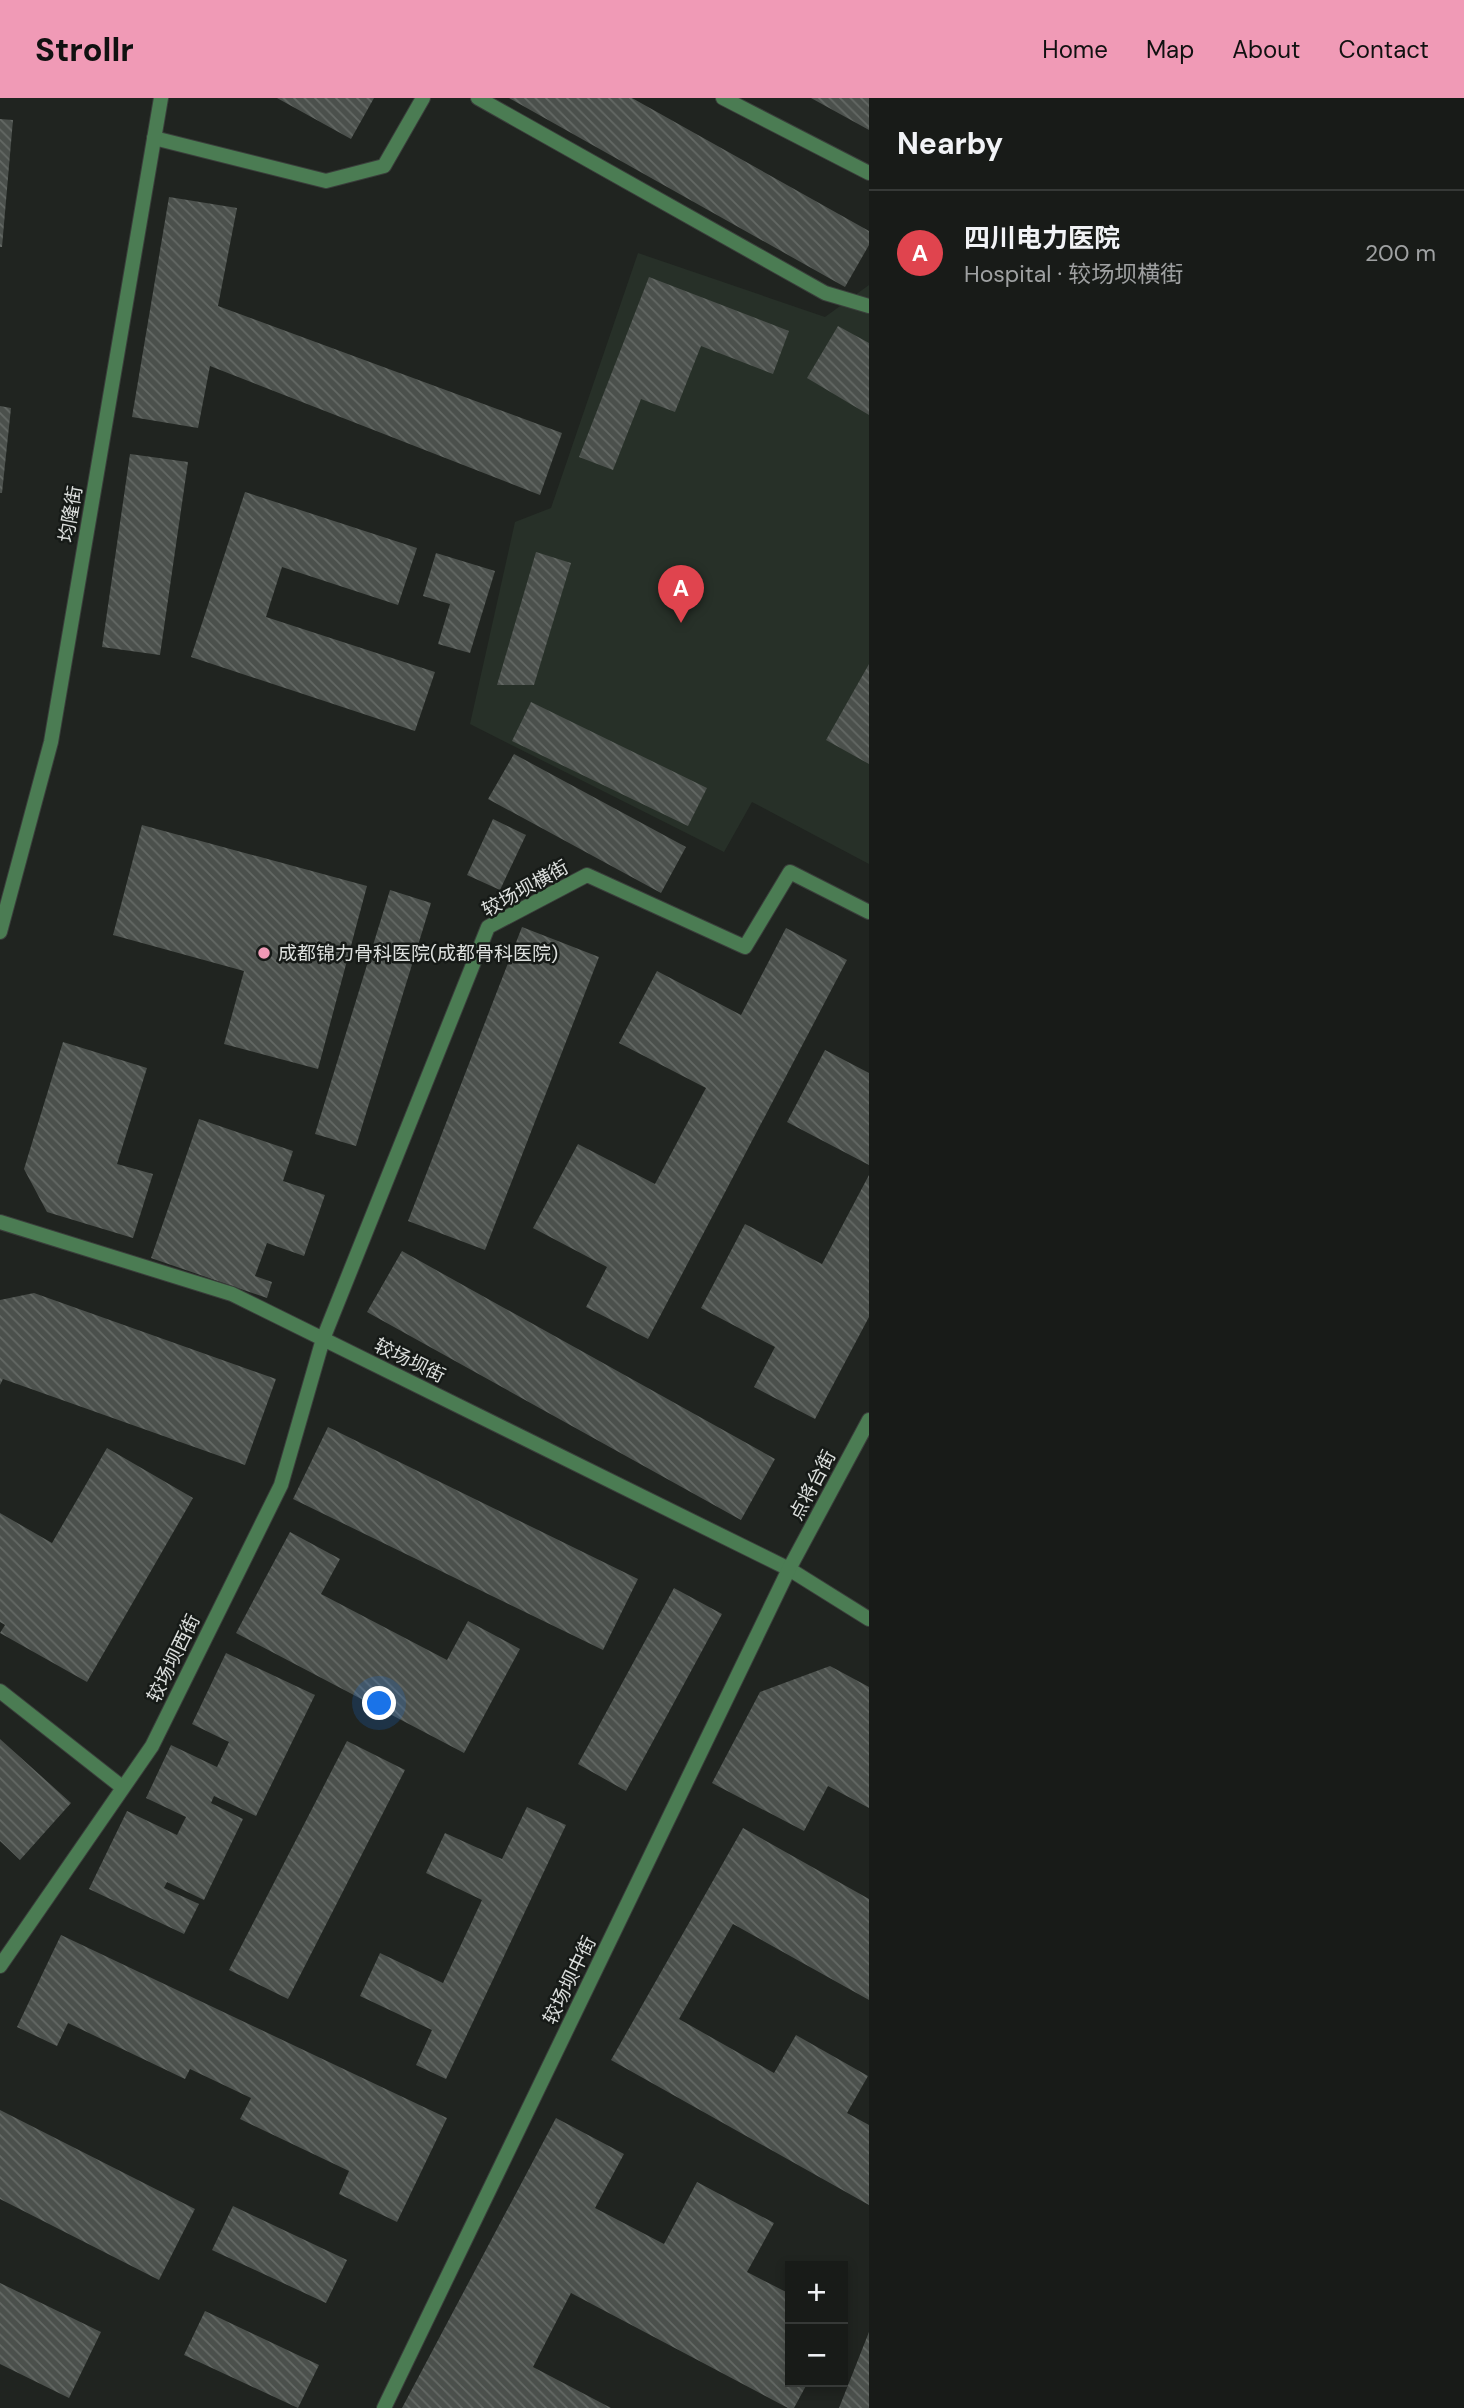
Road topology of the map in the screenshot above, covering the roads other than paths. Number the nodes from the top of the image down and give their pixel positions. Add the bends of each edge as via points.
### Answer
1 (161, 98) edge
2 (423, 98) edge
3 (478, 98) edge
4 (723, 98) edge
5 (154, 138) junction
6 (869, 173) edge
7 (869, 306) edge
8 (869, 912) edge
9 (0, 932) edge
10 (0, 1222) edge
11 (323, 1339) junction
12 (869, 1420) edge
13 (789, 1569) junction
14 (869, 1619) edge
15 (0, 1691) edge
16 (122, 1787) junction
17 (0, 1966) edge
18 (384, 2408) edge

1 - 5 street, 均隆街
2 - 5 street via 384,166 326,181
3 - 7 street via 825,293
4 - 6 street
5 - 9 street, 均隆街 via 51,743
8 - 11 street, 较场坝横街 via 790,872 745,947 587,875 488,927
10 - 11 street, 较场坝街 via 232,1294
11 - 13 street, 较场坝街
11 - 16 street, 较场坝西街 via 281,1485 152,1745
12 - 13 street, 点将台街
13 - 14 street, 较场坝街
13 - 18 street, 较场坝中街
15 - 16 street
16 - 17 street, 较场坝西街

